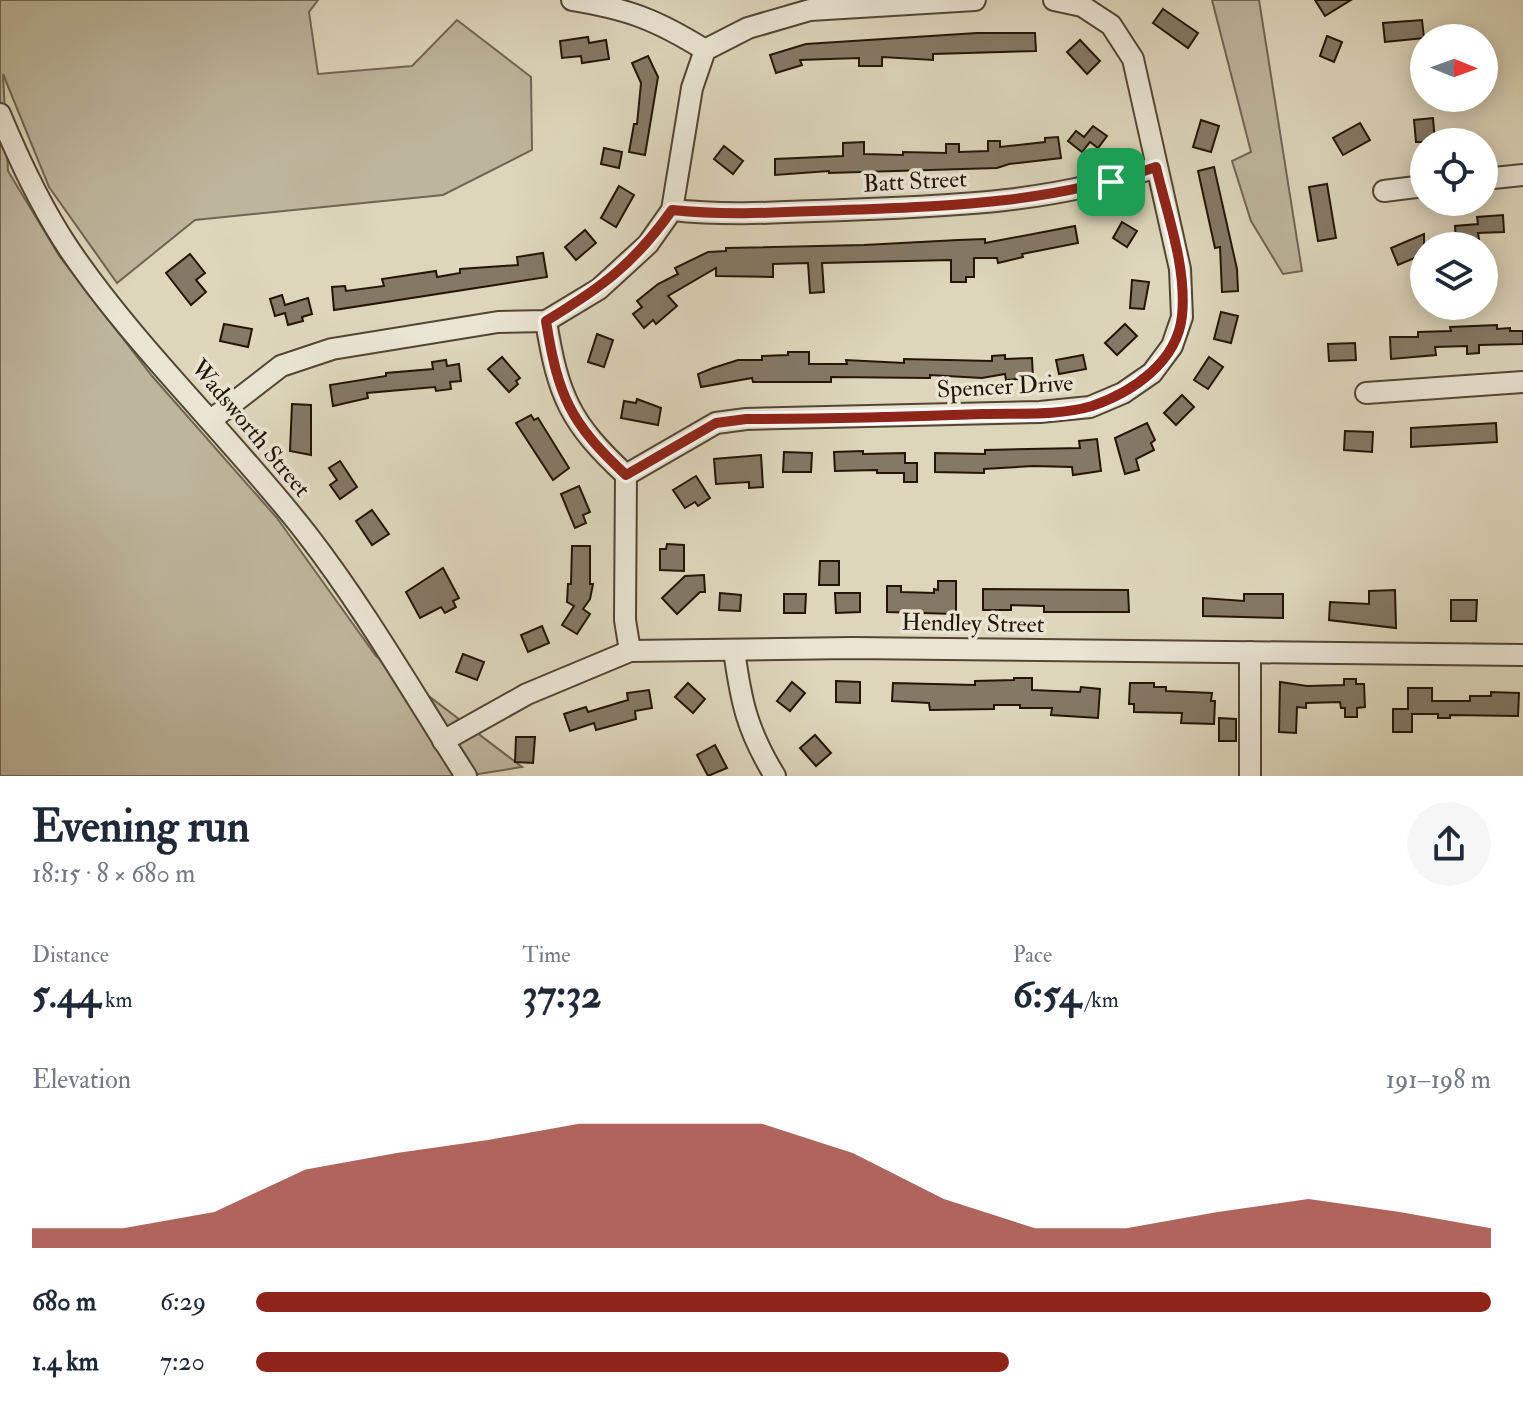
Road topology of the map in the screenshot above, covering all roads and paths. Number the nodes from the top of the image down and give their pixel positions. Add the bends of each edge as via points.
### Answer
1 (572, 0) edge
2 (975, 0) edge
3 (1054, 0) edge
4 (705, 50) junction
5 (0, 114) edge
6 (1156, 167) junction
7 (1523, 175) edge
8 (1498, 178) edge
9 (1410, 188) edge
10 (1384, 191) dead end
11 (672, 210) junction
12 (546, 321) junction
13 (1523, 382) edge
14 (1366, 393) dead end
15 (211, 420) junction
16 (626, 475) junction
17 (734, 650) junction
18 (630, 651) junction
19 (1250, 652) junction
20 (1523, 655) edge
21 (443, 741) junction
22 (466, 776) edge
23 (775, 776) edge
24 (1250, 776) edge

1 - 4 street via 621,8 663,24
2 - 4 street via 810,10 748,28
3 - 6 street, Spencer Drive via 1082,6 1111,25 1133,59
4 - 11 street via 692,88
5 - 15 street, Wadsworth Street via 32,186 68,247
6 - 11 street, Batt Street via 1040,198 952,206 712,214
6 - 16 street, Spencer Drive via 1180,269 1182,317 1172,346 1152,373 1123,393 1090,407 1040,412 716,423
7 - 8 street
9 - 10 street
11 - 12 street via 648,244 599,289
12 - 15 street via 498,322 332,349 281,366
12 - 16 street via 554,368 571,414
13 - 14 street
15 - 21 street, Wadsworth Street via 314,545
16 - 18 street via 625,620
17 - 18 street, Hendley Street
17 - 19 street, Hendley Street
17 - 23 street via 742,707
18 - 21 street, Hendley Street via 527,694
19 - 20 street, Hendley Street
19 - 24 street
21 - 22 street, Wadsworth Street

